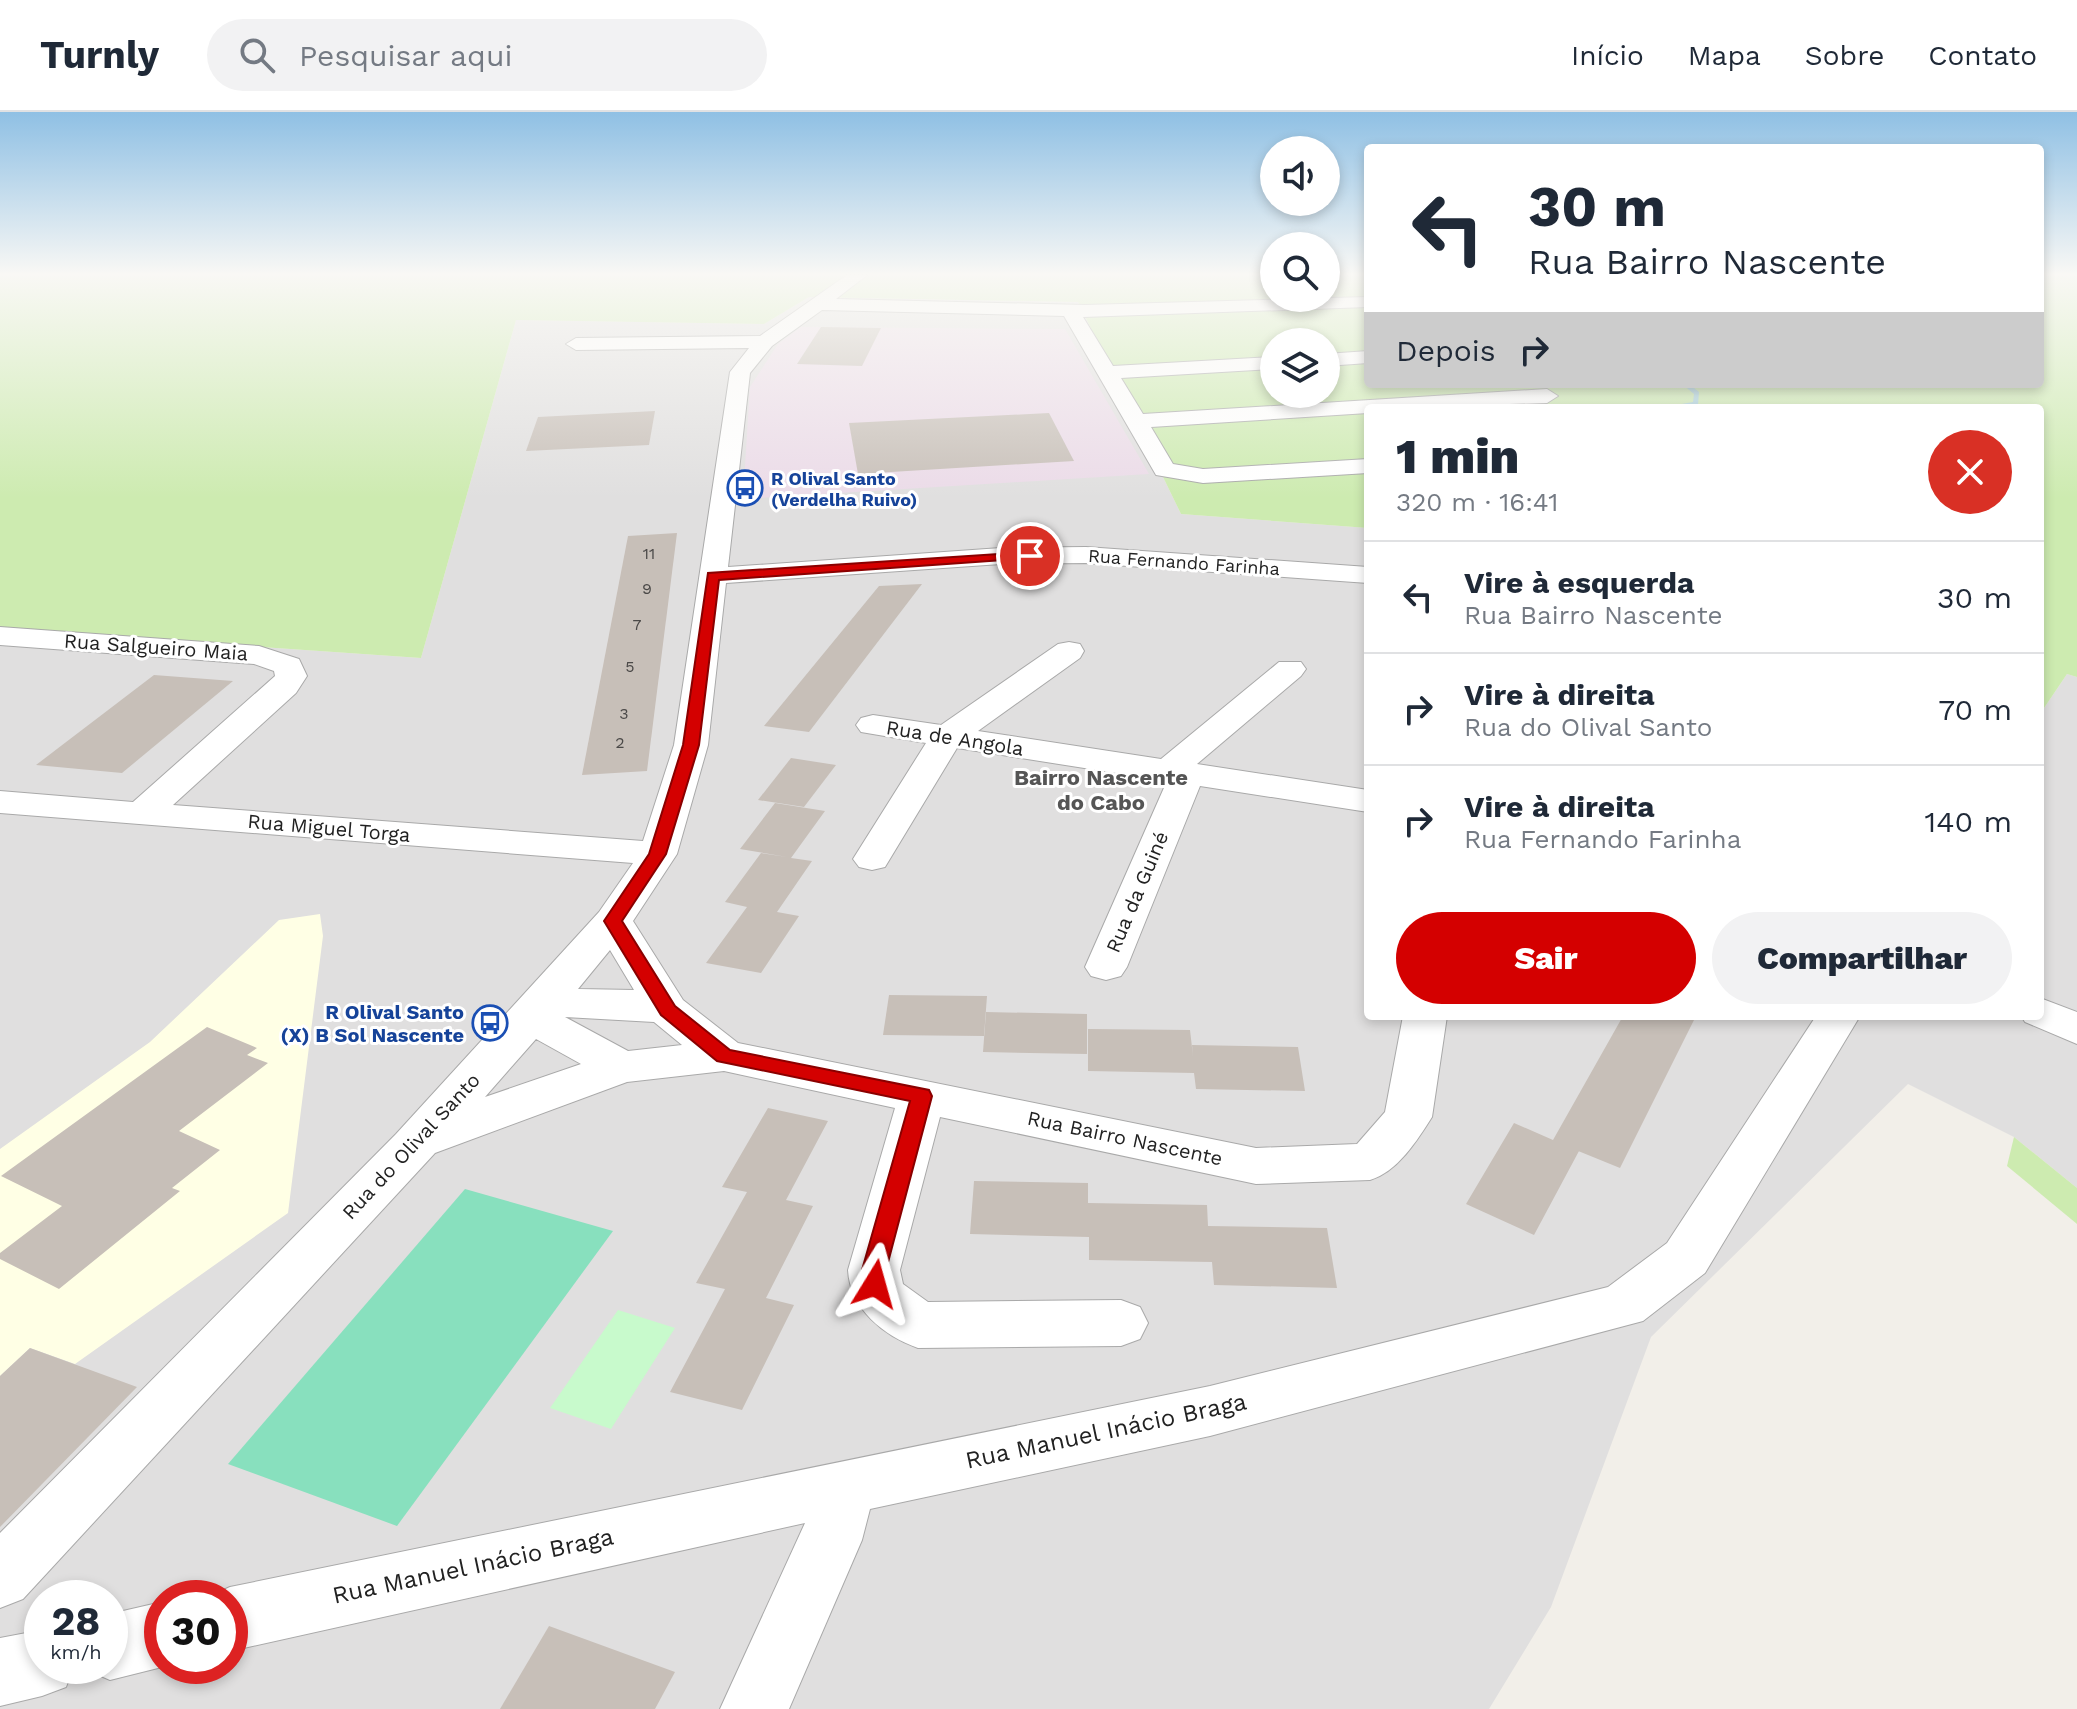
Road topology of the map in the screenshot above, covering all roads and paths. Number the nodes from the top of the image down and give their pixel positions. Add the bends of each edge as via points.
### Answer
1 (759, 350) edge
2 (1094, 350) edge
3 (1364, 357) edge
4 (1340, 359) edge
5 (1260, 364) edge
6 (1108, 373) junction
7 (1547, 396) dead end
8 (1415, 404) edge
9 (1364, 407) edge
10 (1134, 421) junction
11 (1364, 466) edge
12 (1364, 575) edge
13 (713, 576) junction
14 (0, 636) edge
15 (1069, 651) dead end
16 (1290, 669) dead end
17 (873, 725) dead end
18 (947, 737) junction
19 (1179, 772) junction
20 (1364, 800) edge
21 (0, 802) edge
22 (142, 813) junction
23 (658, 854) junction
24 (872, 859) dead end
25 (613, 921) junction
26 (1106, 967) dead end
27 (537, 1009) junction
28 (668, 1010) junction
29 (2044, 1014) edge
30 (1424, 1020) edge
31 (1835, 1020) edge
32 (2077, 1029) edge
33 (724, 1056) junction
34 (622, 1067) junction
35 (922, 1096) junction
36 (413, 1146) junction
37 (1121, 1323) dead end
38 (846, 1486) junction
39 (0, 1577) edge
40 (248, 1615) edge
41 (24, 1667) edge
42 (0, 1672) edge
43 (754, 1709) edge

1 - 13 street, Rua do Olival Santo via 740,372
2 - 6 street
3 - 4 street
5 - 6 street
6 - 10 street
7 - 8 street
9 - 10 street
10 - 11 street via 1157,461 1165,470 1181,474
12 - 13 street, Rua Fernando Farinha via 1086,555
13 - 23 street, Rua do Olival Santo via 691,745
14 - 22 street, Rua Salgueiro Maia via 246,653 288,666 291,676 285,686
15 - 18 street
16 - 19 street
17 - 18 street, Rua de Angola
18 - 19 street, Rua de Angola
18 - 24 street
19 - 20 street, Rua de Angola
19 - 26 street, Rua da Guiné
21 - 22 street, Rua Miguel Torga
22 - 23 street, Rua Miguel Torga
23 - 25 street, Rua do Olival Santo
25 - 27 street, Rua do Olival Santo
25 - 28 street, Rua Bairro Nascente
27 - 28 street via 637,1004
27 - 34 street
27 - 36 street, Rua do Olival Santo
28 - 33 street, Rua Bairro Nascente
29 - 32 street
30 - 35 street, Rua Bairro Nascente via 1408,1117 1370,1162 1256,1166
31 - 38 street, Rua Manuel Inácio Braga via 1686,1258 1624,1305 1210,1411
33 - 34 street, Rua Bairro Nascente
33 - 35 street, Rua Bairro Nascente
34 - 36 street, Rua Bairro Nascente via 460,1123
35 - 37 street via 874,1270 884,1299 918,1325
36 - 39 street, Rua do Olival Santo
38 - 40 street, Rua Manuel Inácio Braga
38 - 43 street via 831,1540
41 - 42 street

